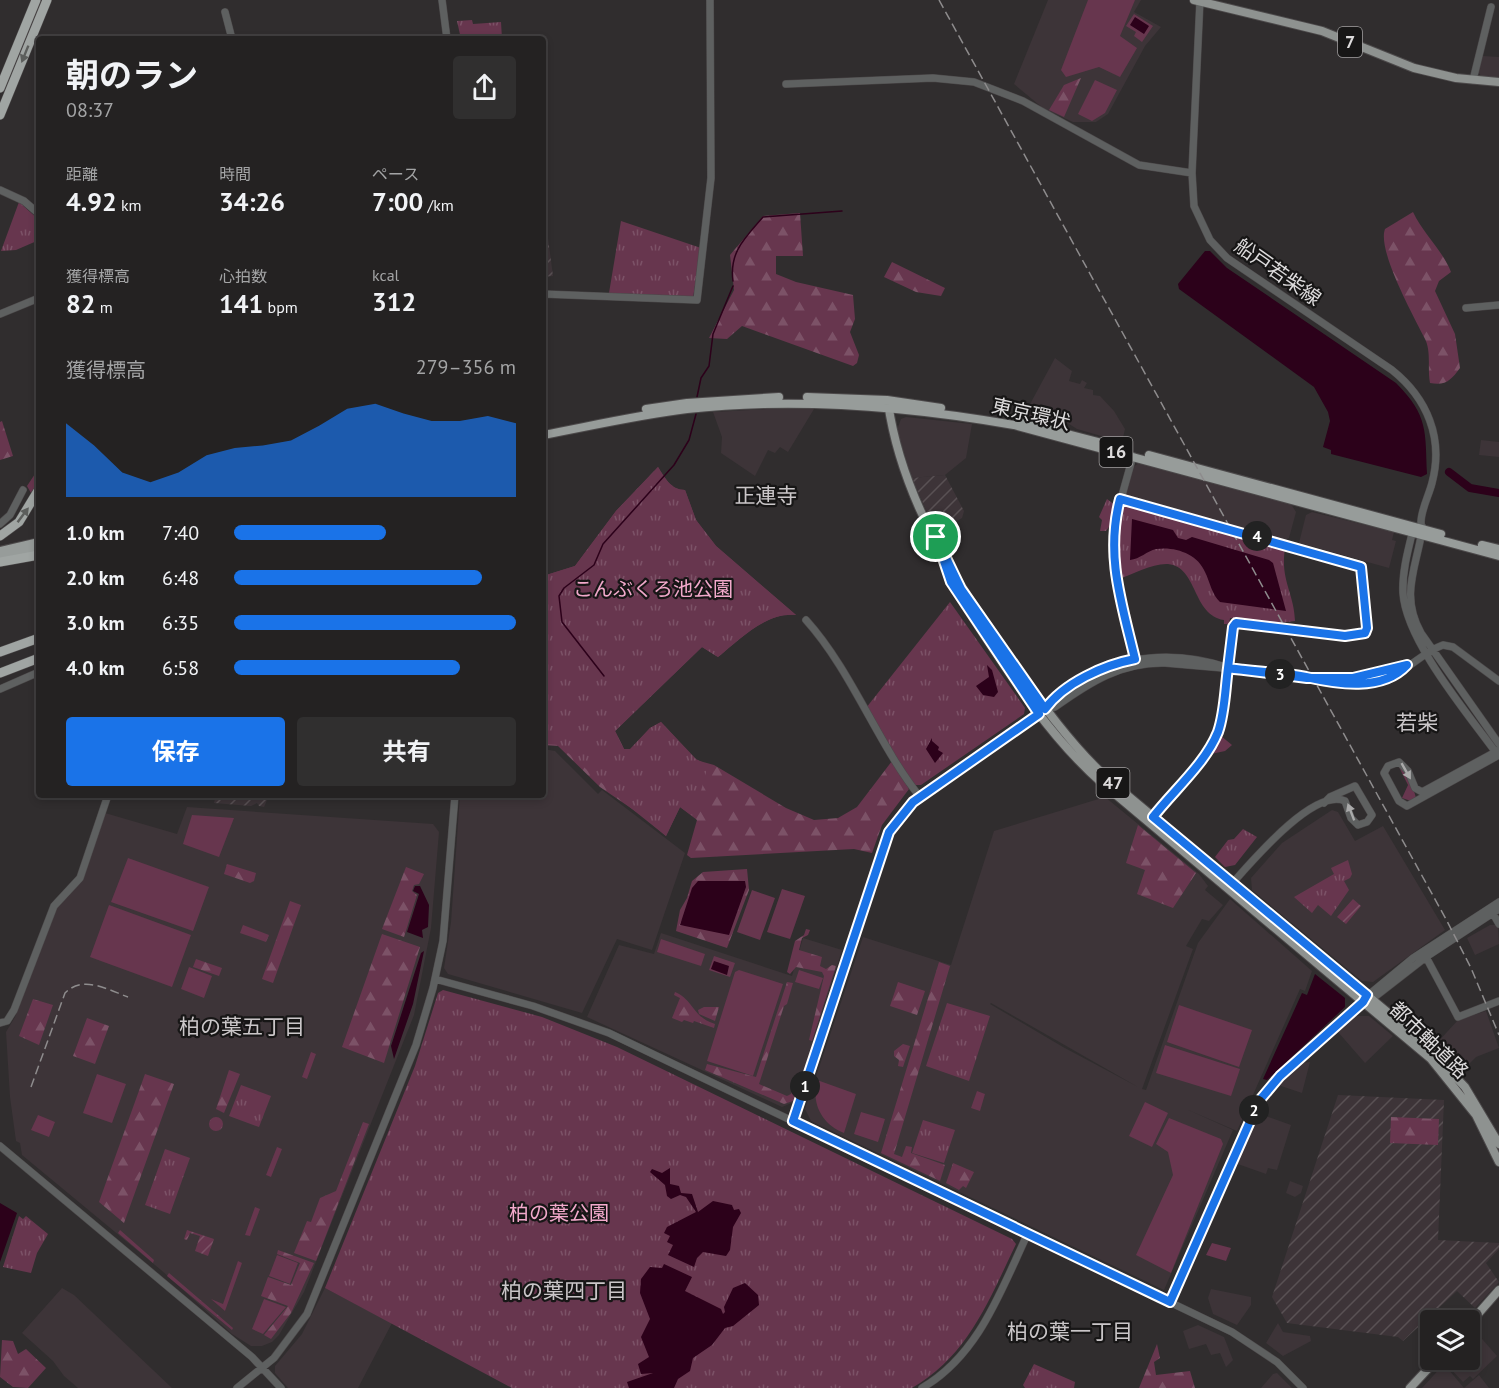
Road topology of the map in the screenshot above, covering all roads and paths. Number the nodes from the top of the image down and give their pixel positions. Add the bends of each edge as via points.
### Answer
1 (36, 0) edge
2 (47, 0) edge
3 (442, 0) edge
4 (710, 0) edge
5 (1198, 0) edge
6 (1491, 7) dead end
7 (225, 12) dead end
8 (231, 36) edge
9 (447, 36) edge
10 (1473, 80) junction
11 (1499, 82) edge
12 (786, 84) dead end
13 (0, 88) edge
14 (0, 115) edge
15 (1192, 173) junction
16 (0, 190) edge
17 (36, 211) edge
18 (546, 294) edge
19 (36, 299) edge
20 (1499, 305) edge
21 (1466, 308) dead end
22 (0, 314) edge
23 (888, 404) junction
24 (546, 429) edge
25 (546, 434) edge
26 (1132, 456) junction
27 (23, 490) dead end
28 (36, 494) edge
29 (1120, 499) junction
30 (0, 525) edge
31 (1418, 529) junction
32 (0, 536) edge
33 (36, 543) edge
34 (1499, 549) edge
35 (0, 550) edge
36 (36, 550) edge
37 (36, 556) edge
38 (1499, 556) edge
39 (0, 557) edge
40 (0, 562) edge
41 (806, 620) dead end
42 (36, 639) edge
43 (0, 652) edge
44 (1429, 652) junction
45 (36, 659) edge
46 (1135, 659) junction
47 (1228, 668) junction
48 (36, 673) edge
49 (0, 674) edge
50 (1499, 681) edge
51 (0, 689) edge
52 (1042, 711) junction
53 (1498, 752) edge
54 (1416, 790) junction
55 (920, 797) junction
56 (107, 798) edge
57 (455, 798) edge
58 (1417, 802) junction
59 (1324, 803) junction
60 (1153, 817) junction
61 (1230, 886) junction
62 (1499, 902) edge
63 (1494, 910) edge
64 (1499, 924) edge
65 (1426, 957) junction
66 (435, 980) junction
67 (1368, 999) junction
68 (1499, 1001) edge
69 (0, 1023) edge
70 (793, 1121) junction
71 (1499, 1144) edge
72 (0, 1146) edge
73 (1499, 1162) edge
74 (1028, 1233) junction
75 (1499, 1290) edge
76 (1170, 1302) junction
77 (1480, 1312) edge
78 (263, 1368) junction
79 (1427, 1370) edge
80 (237, 1388) edge
81 (281, 1388) edge
82 (922, 1388) edge
83 (1303, 1388) edge
84 (1410, 1388) edge

1 - 13 highway
2 -> 14 highway
3 - 9 street
4 - 18 street via 711,178 697,300
5 - 10 main road, 7 via 1322,31 1398,63
5 - 15 street, 船戸若柴線
6 - 10 street
7 - 8 street
10 - 11 main road, 7
12 - 15 street via 933,78 974,82 1023,101 1133,163
15 - 31 street, 船戸若柴線 via 1194,206 1219,250 1392,370 1416,392 1431,420 1436,451 1435,472
16 - 17 street
19 - 22 street
20 - 21 street
23 - 24 highway, 東京環状 / 16 via 785,397 708,401
23 - 25 highway, 東京環状 / 16 via 738,405 634,417
23 - 26 highway, 東京環状 / 16 via 1014,425
23 - 31 highway, 東京環状 / 16 via 1039,426
23 - 52 main road, 都市軸道路 / 47 via 902,464 936,537 951,582
26 - 29 street
26 - 31 highway, 東京環状 / 16
27 - 30 street
32 -> 28 highway via 19,522
29 - 46 street via 1113,535 1113,563
29 - 47 street via 1361,567 1365,633 1345,636 1236,623
31 - 34 highway, 東京環状 / 16
31 - 38 highway, 東京環状 / 16
31 - 44 street, 船戸若柴線 via 1404,574 1403,591 1412,631
33 - 35 highway
36 - 39 highway
37 - 40 highway
41 - 55 street via 821,637
42 - 43 highway
44 - 47 street via 1407,665 1353,678 1307,678
44 - 50 street via 1443,645 1453,647
44 - 53 street, 船戸若柴線
45 - 49 highway
46 - 47 street via 1171,657
46 - 52 street via 1088,676
47 - 52 street via 1154,663 1126,667 1097,678 1055,707
47 - 60 street via 1222,718 1215,739
48 - 51 street
52 - 55 street
52 - 60 main road, 都市軸道路 / 47 via 1090,762
52 - 61 main road, 都市軸道路 / 47 via 1095,777
53 - 54 street via 1423,791
53 - 58 street
54 - 58 street
58 -> 54 street via 1407,806 1401,803 1385,769 1396,761 1403,763
55 - 70 street via 889,832
56 - 69 street via 80,878 54,906 14,1010 7,1021
57 - 66 street via 445,922
59 -> 59 street via 1355,786 1372,815 1358,825 1345,801
59 - 61 street via 1277,834
60 - 61 main road, 都市軸道路 / 47
61 - 67 main road, 都市軸道路 / 47
62 - 63 street
63 - 64 street
63 - 65 street
63 - 67 street via 1413,958
65 - 67 street
65 - 68 street via 1458,1017
66 - 70 street via 581,1022
66 - 78 street via 410,1062 318,1292 297,1330
67 - 71 main road, 都市軸道路 / 47 via 1416,1036 1455,1075
67 - 73 main road, 都市軸道路 / 47 via 1450,1080 1476,1115
67 - 76 street via 1280,1076 1259,1101
70 - 74 street
72 - 78 street
74 - 76 street
74 - 82 street via 971,1343 948,1369
75 - 77 main road
76 - 83 street via 1244,1339 1277,1362
78 - 80 street
78 - 81 street
79 - 84 main road

